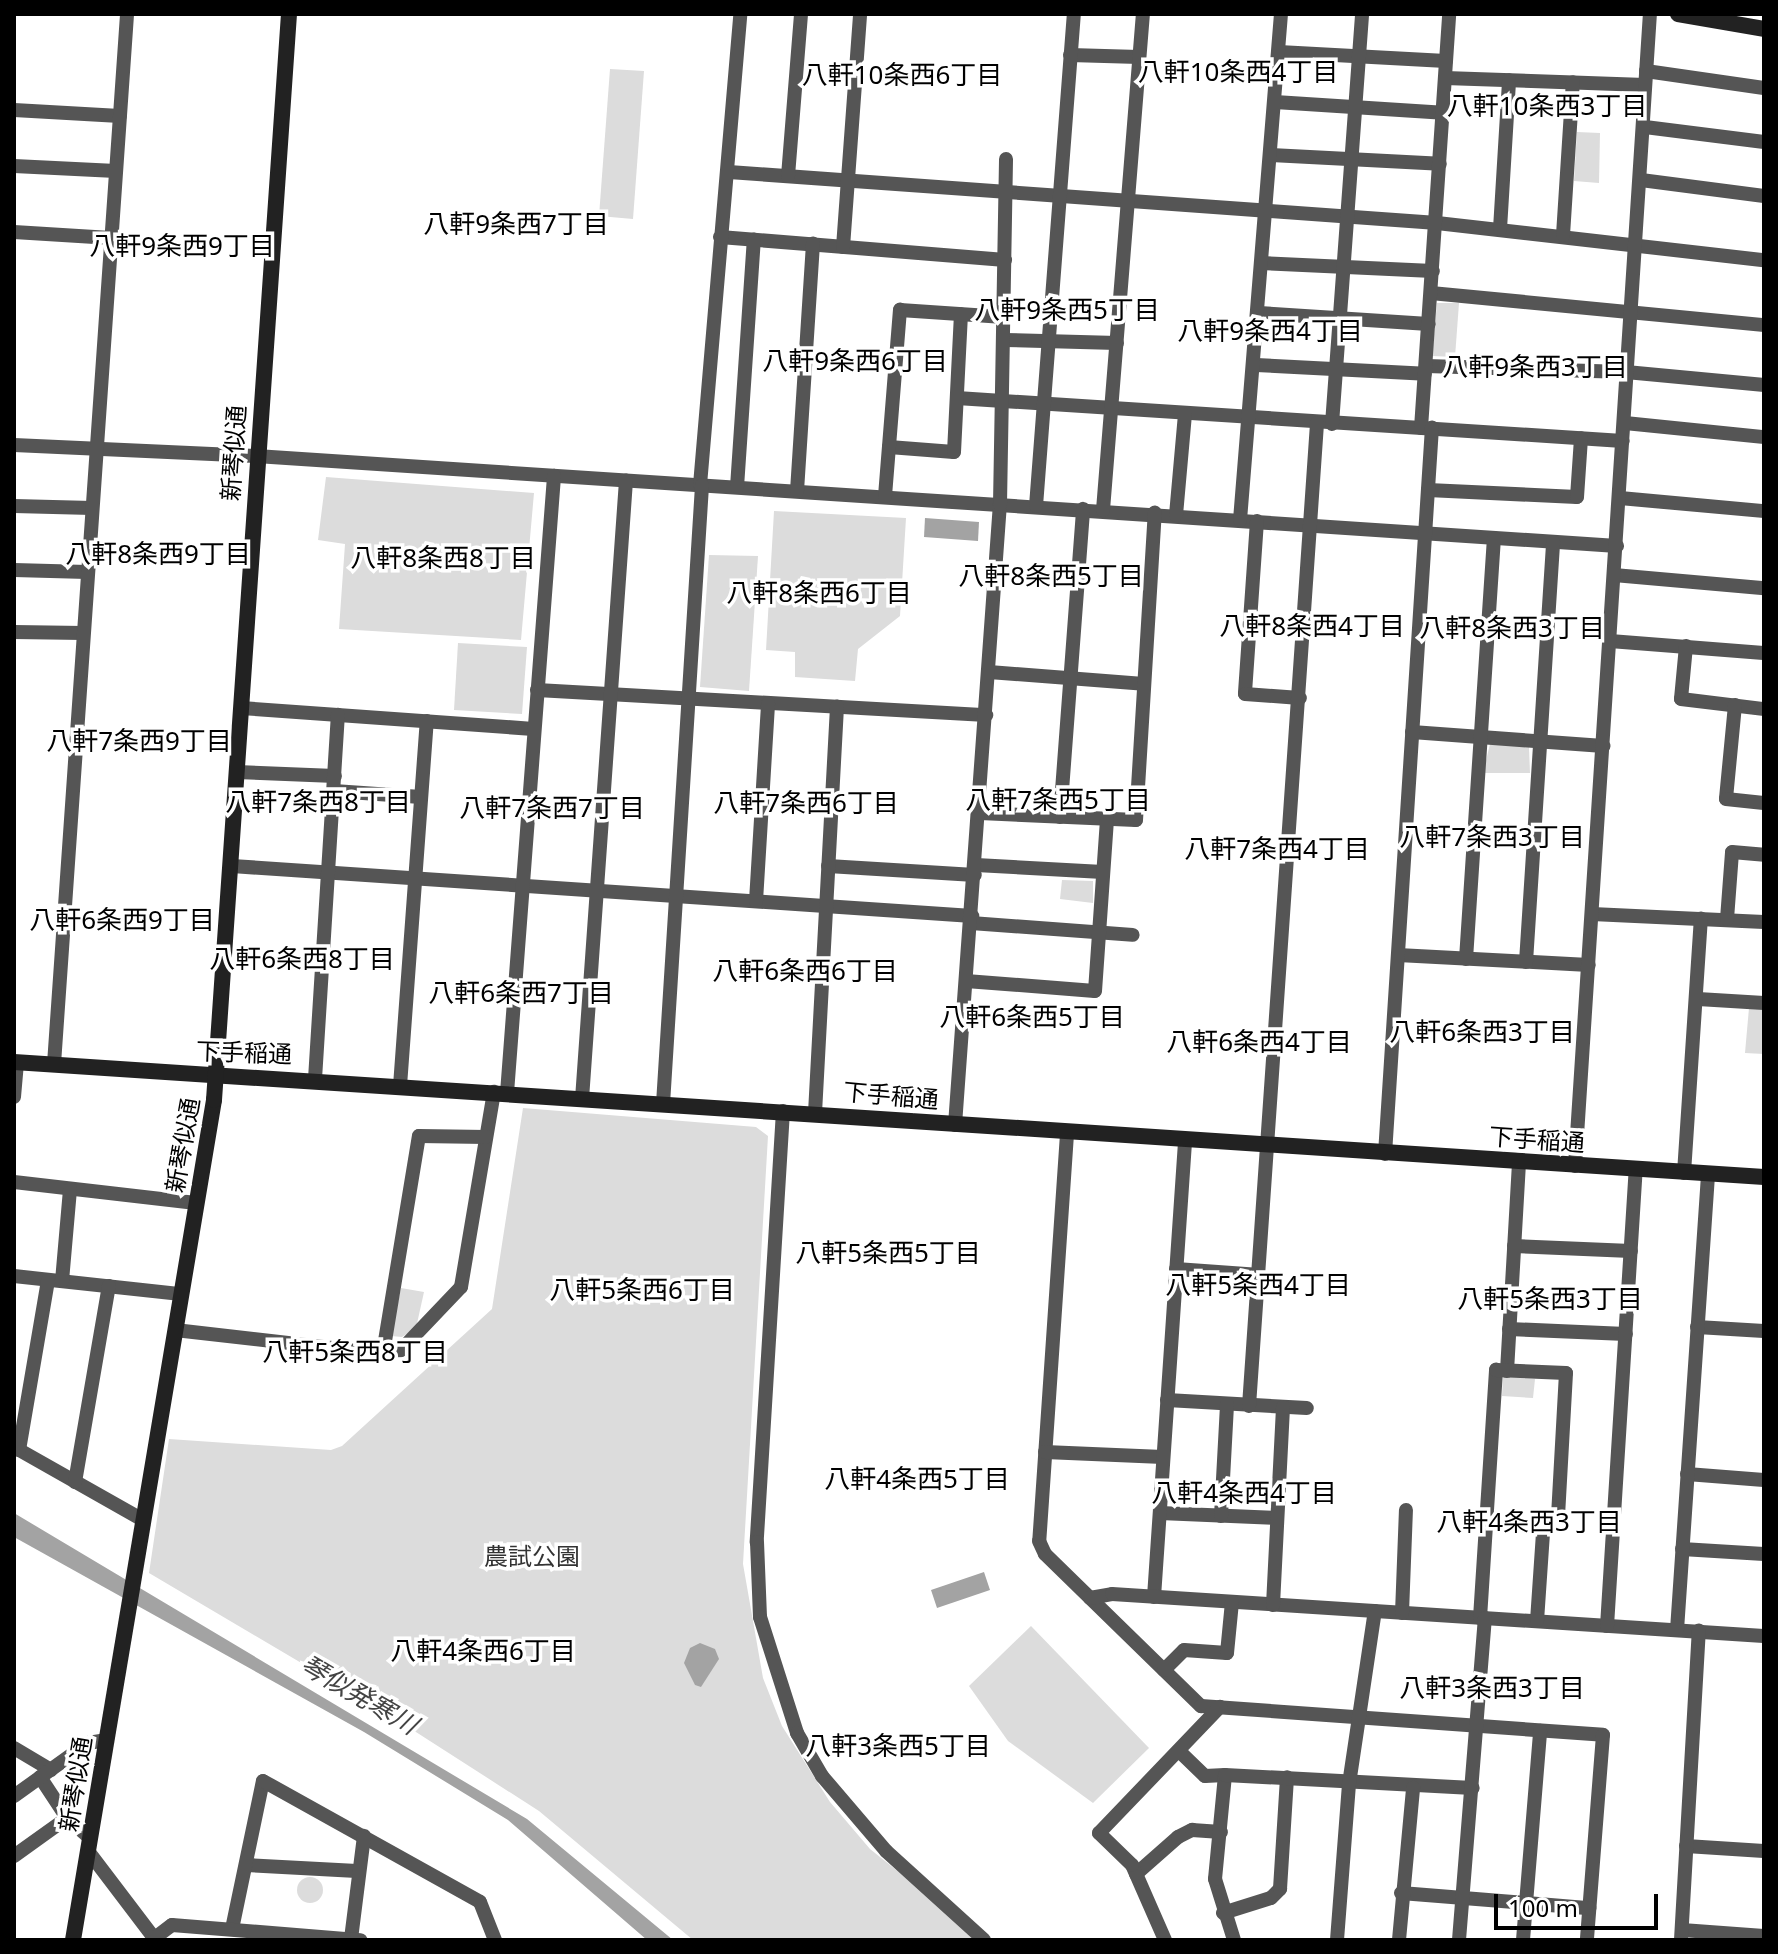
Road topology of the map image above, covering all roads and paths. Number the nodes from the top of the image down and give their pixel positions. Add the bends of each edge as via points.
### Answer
1 (127, 14) edge
2 (289, 14) edge
3 (740, 14) edge
4 (801, 14) edge
5 (860, 14) edge
6 (1074, 14) edge
7 (1143, 14) edge
8 (1281, 14) edge
9 (1362, 14) edge
10 (1449, 14) edge
11 (1650, 14) edge
12 (1678, 14) edge
13 (1764, 29) edge
14 (1279, 52) junction
15 (1070, 55) junction
16 (1139, 57) junction
17 (1358, 58) junction
18 (1446, 61) junction
19 (1445, 78) junction
20 (1646, 78) junction
21 (1509, 80) junction
22 (1573, 82) junction
23 (1764, 88) edge
24 (1275, 102) junction
25 (1354, 108) junction
26 (14, 110) edge
27 (1443, 113) junction
28 (120, 116) junction
29 (1645, 127) junction
30 (1764, 142) edge
31 (1271, 155) junction
32 (1006, 159) dead end
33 (1350, 160) junction
34 (1440, 164) junction
35 (14, 166) edge
36 (116, 171) junction
37 (729, 172) junction
38 (788, 176) junction
39 (848, 180) junction
40 (1641, 180) junction
41 (1005, 193) junction
42 (1060, 196) junction
43 (1764, 196) edge
44 (1130, 200) junction
45 (1266, 210) junction
46 (1346, 218) junction
47 (1437, 223) junction
48 (1500, 229) junction
49 (14, 232) edge
50 (1563, 235) junction
51 (720, 237) junction
52 (111, 238) junction
53 (754, 240) junction
54 (1635, 242) junction
55 (813, 244) junction
56 (843, 247) junction
57 (1005, 260) junction
58 (1764, 260) edge
59 (1261, 263) junction
60 (1342, 268) junction
61 (1433, 271) junction
62 (1431, 293) junction
63 (1631, 310) junction
64 (1259, 313) junction
65 (961, 314) junction
66 (1004, 317) junction
67 (1337, 319) junction
68 (1429, 324) junction
69 (1764, 325) edge
70 (1004, 340) junction
71 (1048, 341) junction
72 (1117, 343) junction
73 (1256, 365) junction
74 (1426, 370) junction
75 (1335, 371) junction
76 (1626, 372) junction
77 (1764, 385) edge
78 (957, 398) junction
79 (1002, 404) junction
80 (1041, 407) junction
81 (1111, 411) junction
82 (1185, 415) junction
83 (1251, 419) junction
84 (1325, 423) junction
85 (1625, 423) junction
86 (1427, 428) junction
87 (1764, 437) edge
88 (1581, 438) junction
89 (1623, 441) junction
90 (14, 445) edge
91 (96, 447) junction
92 (889, 447) junction
93 (256, 456) junction
94 (554, 476) junction
95 (626, 481) junction
96 (701, 485) junction
97 (737, 487) junction
98 (1428, 490) junction
99 (797, 491) junction
100 (885, 496) junction
101 (1620, 498) junction
102 (1000, 504) junction
103 (14, 506) edge
104 (1036, 506) junction
105 (92, 508) junction
106 (1083, 509) junction
107 (1103, 510) junction
108 (1764, 511) edge
109 (1155, 513) junction
110 (1176, 515) junction
111 (1240, 520) junction
112 (1257, 521) junction
113 (1312, 526) junction
114 (1425, 533) junction
115 (1494, 538) junction
116 (1553, 542) junction
117 (1617, 546) junction
118 (14, 570) edge
119 (87, 572) junction
120 (1614, 575) junction
121 (1764, 588) edge
122 (14, 632) edge
123 (83, 633) junction
124 (1610, 641) junction
125 (1686, 646) junction
126 (1764, 653) edge
127 (989, 672) junction
128 (1070, 678) junction
129 (1144, 684) junction
130 (537, 690) junction
131 (611, 693) junction
132 (689, 698) junction
133 (1300, 698) junction
134 (768, 703) junction
135 (1735, 705) junction
136 (837, 707) junction
137 (241, 708) junction
138 (1764, 709) edge
139 (338, 715) junction
140 (986, 715) junction
141 (427, 721) junction
142 (533, 729) junction
143 (1412, 732) junction
144 (1479, 737) junction
145 (1538, 741) junction
146 (1603, 746) junction
147 (237, 772) junction
148 (334, 784) junction
149 (421, 797) junction
150 (1764, 803) edge
151 (980, 813) junction
152 (1060, 817) junction
153 (1107, 819) junction
154 (1764, 855) edge
155 (232, 866) junction
156 (828, 866) junction
157 (975, 870) junction
158 (1103, 872) junction
159 (330, 873) junction
160 (416, 879) junction
161 (520, 886) junction
162 (597, 891) junction
163 (677, 896) junction
164 (756, 901) junction
165 (826, 906) junction
166 (1592, 914) junction
167 (1701, 919) junction
168 (1727, 919) junction
169 (971, 920) junction
170 (1764, 922) edge
171 (1100, 934) junction
172 (1133, 935) dead end
173 (1398, 955) junction
174 (1466, 959) junction
175 (1526, 962) junction
176 (1589, 965) junction
177 (966, 981) junction
178 (1698, 999) junction
179 (1764, 1003) edge
180 (16, 1062) edge
181 (54, 1064) junction
182 (217, 1074) junction
183 (315, 1079) junction
184 (400, 1086) junction
185 (501, 1093) junction
186 (14, 1097) edge
187 (582, 1099) junction
188 (663, 1104) junction
189 (783, 1111) junction
190 (815, 1113) junction
191 (955, 1125) junction
192 (1067, 1134) junction
193 (486, 1137) junction
194 (1185, 1141) junction
195 (1270, 1147) junction
196 (1385, 1154) junction
197 (1519, 1162) junction
198 (1575, 1166) junction
199 (1636, 1169) junction
200 (1684, 1173) junction
201 (1708, 1174) junction
202 (1764, 1177) edge
203 (14, 1182) edge
204 (70, 1189) junction
205 (196, 1203) junction
206 (1514, 1246) junction
207 (1631, 1251) junction
208 (1176, 1269) junction
209 (1260, 1275) junction
210 (14, 1276) edge
211 (55, 1280) junction
212 (109, 1286) junction
213 (181, 1294) junction
214 (1697, 1327) junction
215 (1509, 1329) junction
216 (175, 1330) junction
217 (1764, 1331) edge
218 (1626, 1334) junction
219 (383, 1353) junction
220 (1507, 1371) junction
221 (1167, 1400) junction
222 (1227, 1404) junction
223 (1249, 1406) junction
224 (1283, 1407) junction
225 (1307, 1408) dead end
226 (17, 1449) edge
227 (1045, 1452) junction
228 (1163, 1457) junction
229 (1687, 1474) junction
230 (1764, 1480) edge
231 (75, 1482) junction
232 (1406, 1510) dead end
233 (1160, 1513) junction
234 (1221, 1516) junction
235 (1277, 1518) junction
236 (143, 1520) junction
237 (1682, 1549) junction
238 (1764, 1554) edge
239 (1154, 1597) junction
240 (1090, 1598) junction
241 (1232, 1602) junction
242 (1273, 1605) junction
243 (1375, 1611) junction
244 (1402, 1613) junction
245 (1483, 1618) junction
246 (1537, 1621) junction
247 (1607, 1626) junction
248 (1677, 1630) junction
249 (1699, 1631) junction
250 (1764, 1636) edge
251 (1164, 1670) junction
252 (1220, 1707) junction
253 (1361, 1718) junction
254 (1474, 1726) junction
255 (1540, 1731) junction
256 (107, 1740) junction
257 (14, 1748) edge
258 (1179, 1751) junction
259 (45, 1774) junction
260 (1225, 1775) junction
261 (1287, 1777) junction
262 (1349, 1784) junction
263 (1413, 1788) junction
264 (1473, 1788) junction
265 (14, 1796) edge
266 (67, 1818) junction
267 (1221, 1832) junction
268 (364, 1836) junction
269 (89, 1844) junction
270 (1686, 1846) junction
271 (1764, 1851) edge
272 (14, 1856) edge
273 (246, 1865) junction
274 (357, 1871) junction
275 (1136, 1874) junction
276 (1401, 1893) junction
277 (1463, 1898) junction
278 (1526, 1903) junction
279 (1589, 1908) junction
280 (1223, 1913) junction
281 (221, 1933) edge
282 (1682, 1935) edge
283 (274, 1936) edge
284 (1764, 1936) edge
285 (153, 1939) edge
286 (351, 1939) edge
287 (73, 1940) edge
288 (360, 1940) edge
289 (495, 1940) edge
290 (984, 1940) edge
291 (1165, 1940) edge
292 (1234, 1940) edge
293 (1337, 1940) edge
294 (1399, 1940) edge
295 (1459, 1940) edge
296 (1523, 1940) edge
297 (1587, 1940) edge

1 - 28 street
2 - 93 street, 新琴似通
3 - 37 street
4 - 38 street
5 - 39 street
6 - 15 street
7 - 16 street
8 - 14 street
9 - 17 street
10 - 18 street
11 - 20 street
12 - 13 street
14 - 17 street
14 - 24 street
15 - 16 street
15 - 42 street
16 - 44 street
17 - 18 street
17 - 25 street
18 - 19 street
19 - 21 street
19 - 27 street
20 - 22 street
20 - 23 street
20 - 29 street
21 - 22 street
21 - 48 street
22 - 50 street
24 - 25 street
24 - 31 street
25 - 27 street
25 - 33 street
26 - 28 street
27 - 34 street
28 - 36 street
29 - 30 street
29 - 40 street
31 - 33 street
31 - 45 street
32 - 41 street
33 - 34 street
33 - 46 street
34 - 47 street
35 - 36 street
36 - 52 street
37 - 38 street
37 - 51 street
38 - 39 street
39 - 41 street
39 - 56 street
40 - 43 street
40 - 54 street
41 - 42 street
41 - 57 street
42 - 44 street
42 - 71 street
44 - 45 street
44 - 72 street
45 - 46 street
45 - 59 street
46 - 47 street
46 - 60 street
47 - 48 street
47 - 61 street
48 - 50 street
49 - 52 street
50 - 54 street
51 - 53 street
51 - 96 street
52 - 91 street
53 - 55 street
53 - 97 street
54 - 58 street
54 - 63 street
55 - 56 street
55 - 99 street
56 - 57 street
57 - 66 street
59 - 60 street
59 - 64 street
60 - 61 street
60 - 67 street
61 - 62 street
62 - 63 street
62 - 68 street
63 - 69 street
63 - 76 street
64 - 67 street
64 - 73 street
65 - 66 street
65 - 78 street
65 - 92 street via 900,310
66 - 70 street
67 - 68 street
67 - 75 street
68 - 74 street
70 - 71 street
70 - 79 street
71 - 72 street
71 - 80 street
72 - 81 street
73 - 75 street
73 - 83 street
74 - 75 street
74 - 76 street
74 - 86 street
75 - 84 street
76 - 77 street
76 - 85 street
78 - 79 street
78 - 92 street via 954,452
79 - 80 street
79 - 102 street
80 - 81 street
80 - 104 street
81 - 82 street
81 - 107 street
82 - 83 street
82 - 110 street
83 - 84 street
83 - 111 street
84 - 86 street
84 - 113 street
85 - 87 street
85 - 89 street
86 - 88 street
86 - 98 street
88 - 89 street
88 - 98 street via 1577,497
89 - 101 street
90 - 91 street
91 - 93 street
91 - 105 street
92 - 100 street
93 - 94 street
93 - 137 street, 新琴似通
94 - 95 street
94 - 130 street
95 - 96 street
95 - 131 street
96 - 97 street
96 - 132 street
97 - 99 street
98 - 114 street
99 - 100 street
100 - 102 street
101 - 108 street
101 - 117 street
102 - 104 street
102 - 127 street
103 - 105 street
104 - 106 street
105 - 119 street
106 - 107 street
106 - 128 street
107 - 109 street
109 - 110 street
109 - 129 street
110 - 111 street
111 - 112 street
112 - 113 street
112 - 133 street via 1245,694
113 - 114 street
113 - 133 street
114 - 115 street
114 - 143 street
115 - 116 street
115 - 144 street
116 - 117 street
116 - 145 street
117 - 120 street
118 - 119 street
119 - 123 street
120 - 121 street
120 - 124 street
122 - 123 street
123 - 181 street
124 - 125 street
124 - 146 street
125 - 126 street
125 - 135 street via 1681,699
127 - 128 street
127 - 140 street
128 - 129 street
128 - 152 street
129 - 153 street via 1136,820
130 - 131 street
130 - 142 street
131 - 132 street
131 - 162 street
132 - 134 street
132 - 163 street
133 - 195 street
134 - 136 street
134 - 164 street
135 - 138 street
135 - 150 street via 1726,799
136 - 140 street
136 - 156 street
137 - 139 street
137 - 147 street, 新琴似通
139 - 141 street
139 - 148 street
140 - 151 street
141 - 142 street
141 - 149 street
142 - 161 street
143 - 144 street
143 - 173 street
144 - 145 street
144 - 174 street
145 - 146 street
145 - 175 street
146 - 166 street
147 - 148 street
147 - 155 street, 新琴似通
148 - 149 street
148 - 159 street
149 - 160 street
151 - 152 street
151 - 157 street
152 - 153 street
153 - 158 street
154 - 168 street via 1732,852
155 - 159 street
155 - 182 street, 新琴似通
156 - 157 street
156 - 165 street
157 - 158 street
157 - 169 street
158 - 171 street
159 - 160 street
159 - 183 street
160 - 161 street
160 - 184 street
161 - 162 street
161 - 185 street
162 - 163 street
162 - 187 street
163 - 164 street
163 - 188 street
164 - 165 street
165 - 169 street
165 - 190 street
166 - 167 street
166 - 176 street
167 - 168 street
167 - 178 street
168 - 170 street
169 - 171 street
169 - 177 street
171 - 172 street
171 - 177 street via 1095,991
173 - 174 street
173 - 196 street
174 - 175 street
175 - 176 street
176 - 198 street
177 - 191 street
178 - 179 street
178 - 200 street
180 - 181 street, 下手稲通
180 - 186 street
181 - 182 street, 下手稲通
182 - 183 street, 下手稲通
182 - 205 street, 新琴似通
183 - 184 street, 下手稲通
184 - 185 street, 下手稲通
185 - 187 street, 下手稲通
185 - 193 street
187 - 188 street, 下手稲通
188 - 189 street, 下手稲通
189 - 190 street, 下手稲通
189 - 290 street via 757,1542 760,1617 797,1733 822,1776 886,1851
190 - 191 street, 下手稲通
191 - 192 street, 下手稲通
192 - 194 street, 下手稲通
192 - 227 street
193 - 219 street via 461,1287 401,1350
193 - 219 street via 419,1136
194 - 195 street, 下手稲通
194 - 208 street
195 - 196 street, 下手稲通
195 - 209 street
196 - 197 street, 下手稲通
197 - 198 street, 下手稲通
197 - 206 street
198 - 199 street, 下手稲通
199 - 200 street, 下手稲通
199 - 207 street
200 - 201 street, 下手稲通
201 - 202 street, 下手稲通
201 - 214 street
203 - 204 street
204 - 205 street
204 - 211 street
205 - 213 street, 新琴似通
206 - 207 street
206 - 215 street
207 - 218 street
208 - 209 street
208 - 221 street
209 - 223 street
210 - 211 street
211 - 212 street
211 - 226 street
212 - 213 street
212 - 231 street
213 - 216 street, 新琴似通
214 - 217 street
214 - 229 street
215 - 218 street
215 - 220 street
216 - 219 street
216 - 236 street, 新琴似通
218 - 247 street
220 - 245 street via 1496,1370
220 - 246 street via 1566,1373 1558,1515 1543,1533
221 - 222 street
221 - 228 street
222 - 223 street
222 - 234 street
223 - 224 street
224 - 225 street
224 - 235 street
226 - 231 street
227 - 228 street
227 - 240 street via 1039,1541
228 - 233 street
229 - 230 street
229 - 237 street
231 - 236 street
232 - 244 street
233 - 234 street
233 - 239 street
234 - 235 street
235 - 242 street
236 - 256 street, 新琴似通
237 - 238 street
237 - 248 street
239 - 240 street
239 - 241 street
240 - 251 street
241 - 242 street
241 - 251 street via 1227,1653 1184,1650
242 - 243 street
243 - 244 street
243 - 253 street
244 - 245 street
245 - 246 street
245 - 254 street
246 - 247 street
247 - 248 street
248 - 249 street
249 - 250 street
249 - 270 street
251 - 252 street via 1201,1706
252 - 253 street
252 - 258 street
253 - 254 street
253 - 262 street
254 - 255 street
254 - 264 street
255 - 278 street
255 - 279 street via 1603,1735
256 - 259 street via 88,1743
256 - 269 street, 新琴似通
257 - 259 street
258 - 260 street via 1205,1776
258 - 275 street via 1099,1833
259 - 265 street
259 - 266 street
260 - 261 street
260 - 267 street
261 - 262 street
261 - 280 street via 1280,1889 1271,1898
262 - 263 street
262 - 293 street
263 - 264 street
263 - 276 street
264 - 277 street
266 - 269 street
266 - 272 street
267 - 275 street via 1192,1830
267 - 280 street via 1215,1879
268 - 273 street via 263,1781
268 - 274 street
268 - 289 street via 480,1902
269 - 285 street
269 - 287 street, 新琴似通
270 - 271 street
270 - 282 street
273 - 274 street
273 - 281 street
274 - 286 street
275 - 291 street
276 - 277 street
276 - 294 street
277 - 278 street
277 - 295 street
278 - 279 street
278 - 296 street
279 - 297 street
280 - 292 street
281 - 283 street
281 - 285 street via 172,1925
282 - 284 street
283 - 286 street
286 - 288 street

